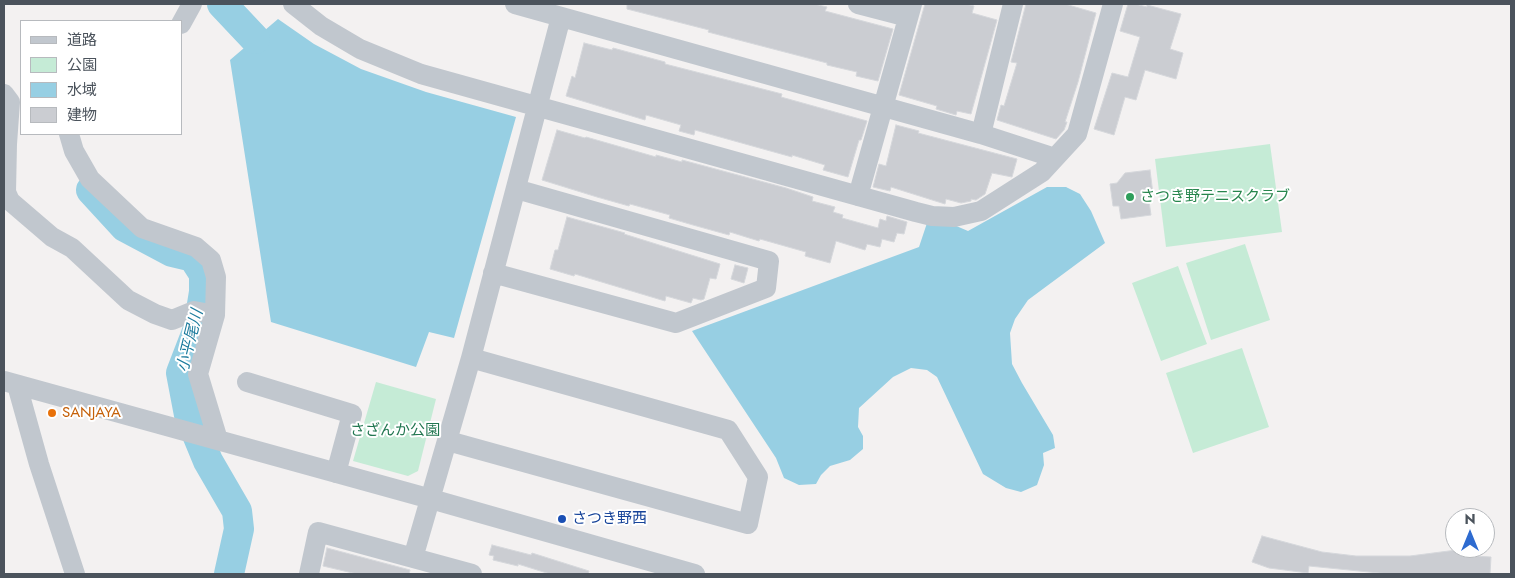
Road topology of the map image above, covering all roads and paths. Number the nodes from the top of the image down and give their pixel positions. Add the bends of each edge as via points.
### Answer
1 (192, 4) edge
2 (293, 4) edge
3 (515, 4) edge
4 (858, 4) edge
5 (1013, 4) edge
6 (1113, 4) edge
7 (910, 10) edge
8 (561, 17) junction
9 (182, 22) edge
10 (4, 94) edge
11 (537, 106) junction
12 (883, 107) junction
13 (981, 134) junction
14 (69, 135) edge
15 (1055, 158) junction
16 (516, 189) junction
17 (858, 196) junction
18 (493, 274) junction
19 (215, 315) junction
20 (471, 358) junction
21 (247, 382) dead end
22 (10, 383) edge
23 (213, 439) junction
24 (448, 441) junction
25 (336, 473) junction
26 (431, 499) junction
27 (413, 558) junction
28 (75, 574) edge
29 (309, 574) edge
30 (472, 574) edge
31 (695, 574) edge

1 - 9 street
2 - 11 street via 321,26 360,49 422,74
3 - 8 street
4 - 7 street
5 - 13 street
6 - 15 street via 1077,134
7 - 12 street
8 - 11 street
8 - 12 street
10 - 19 street via 10,102 6,192 10,201 52,237 72,248 128,300 172,320 194,312
11 - 16 street
11 - 17 street
12 - 13 street
12 - 17 street
13 - 15 street
14 - 19 street via 74,152 90,179 142,228 196,247 210,260 216,277
15 - 17 street via 1042,172 981,211 954,217 932,216
16 - 18 street
16 - 18 street via 769,261 766,288 676,323
18 - 20 street
19 - 23 street via 198,374
20 - 24 street
20 - 24 street via 728,430 758,477 748,524
21 - 25 street via 352,414
22 - 23 street
22 - 28 street
23 - 25 street
24 - 26 street
25 - 26 street
26 - 27 street
26 - 31 street
27 - 29 street via 318,532
27 - 30 street

